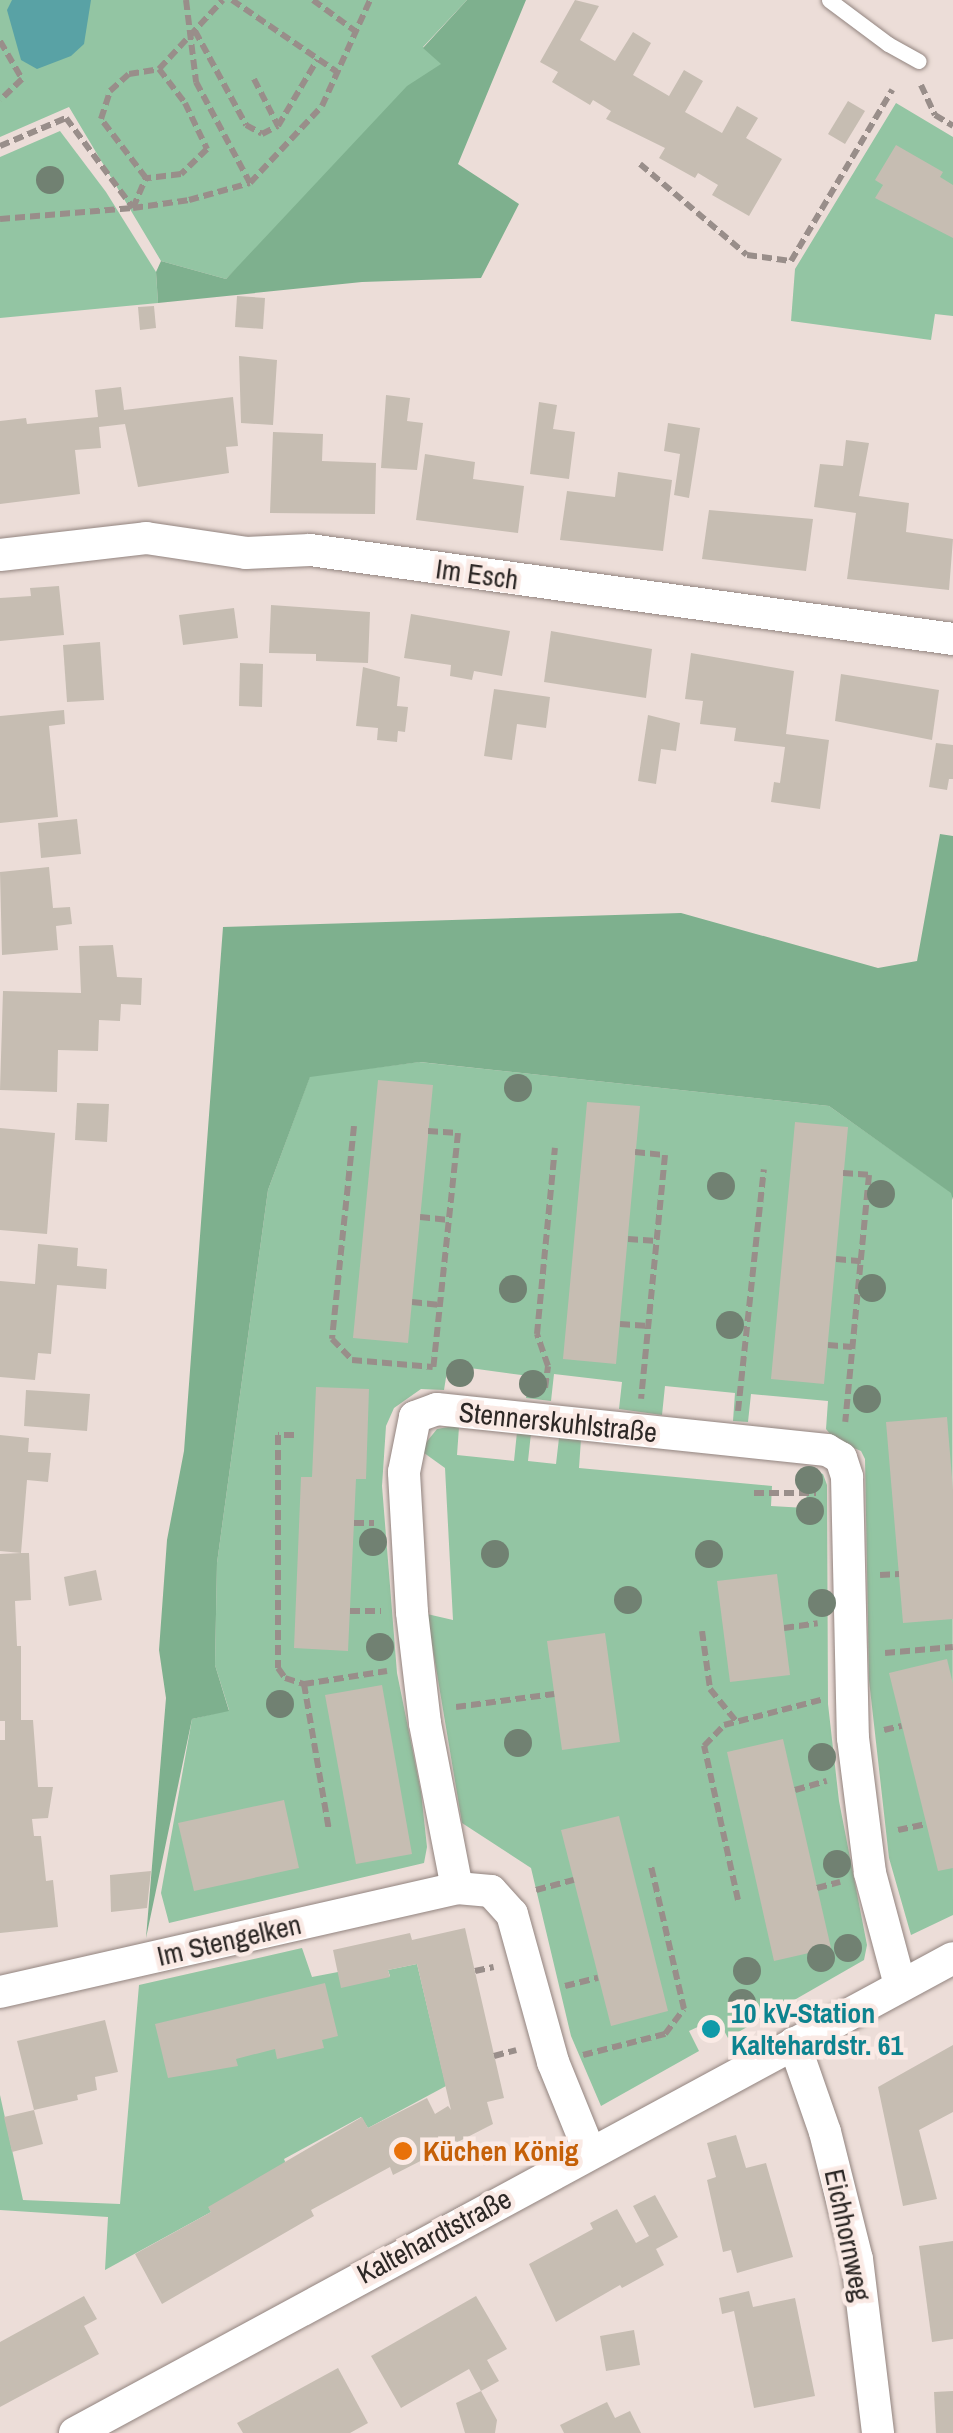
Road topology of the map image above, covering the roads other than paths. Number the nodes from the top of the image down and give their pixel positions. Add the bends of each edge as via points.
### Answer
1 (829, 0) edge
2 (919, 61) dead end
3 (0, 555) edge
4 (953, 639) edge
5 (457, 1888) junction
6 (953, 1958) edge
7 (900, 1985) junction
8 (0, 1992) edge
9 (794, 2043) junction
10 (590, 2153) junction
11 (74, 2433) edge
12 (878, 2433) edge

1 - 2 lane
3 - 4 street, Im Esch via 146,538 246,553 310,550
5 - 7 street, Stennerskuhlstraße via 418,1666 404,1472 415,1416 428,1410 828,1450 841,1458 847,1492 851,1692 864,1837
5 - 8 street, Im Stengelken
5 - 10 street via 490,1891 512,1914 553,2062
6 - 7 street, Kaltehardtstraße
7 - 9 street, Kaltehardtstraße
9 - 10 street, Kaltehardtstraße
9 - 12 street, Eichhornweg via 851,2232
10 - 11 street, Kaltehardtstraße

